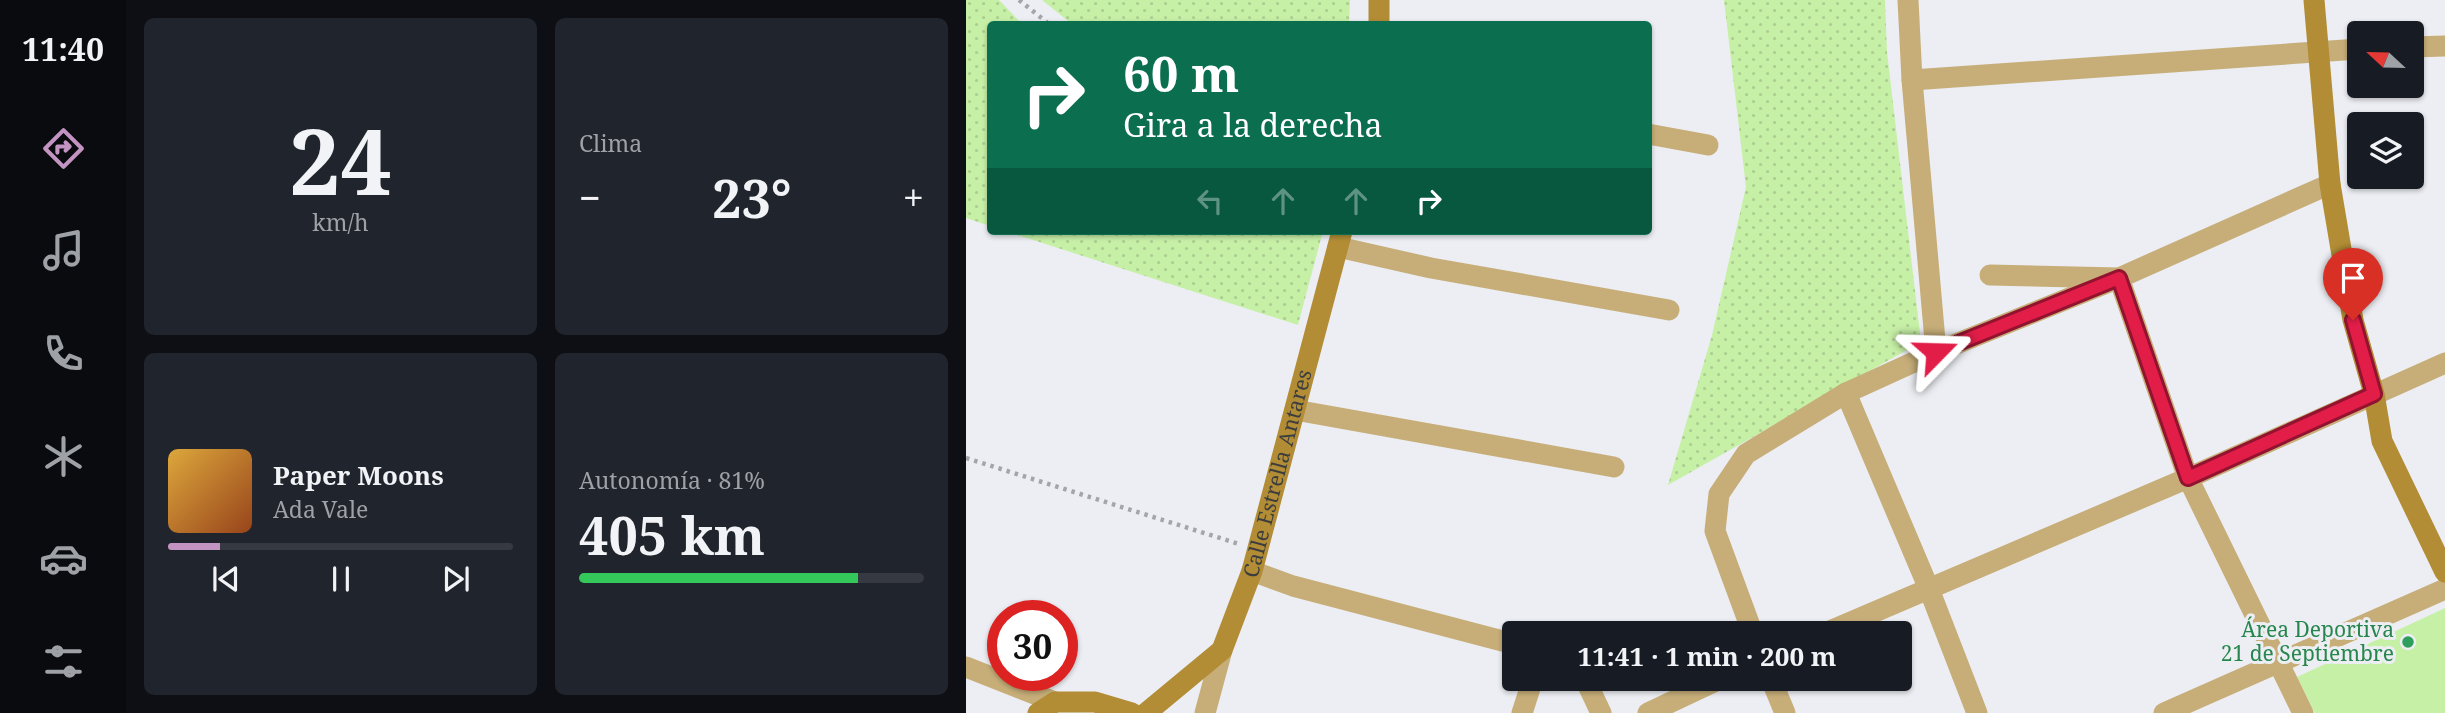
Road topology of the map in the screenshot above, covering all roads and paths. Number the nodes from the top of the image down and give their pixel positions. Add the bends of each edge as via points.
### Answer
1 (1018, 0) edge
2 (1379, 0) edge
3 (1908, 0) edge
4 (2314, 0) edge
5 (1045, 21) edge
6 (1379, 21) edge
7 (2445, 46) edge
8 (2424, 47) edge
9 (2347, 50) edge
10 (2317, 51) junction
11 (1912, 80) junction
12 (1652, 135) edge
13 (1708, 145) dead end
14 (2330, 184) junction
15 (1340, 239) edge
16 (1990, 275) dead end
17 (2119, 278) junction
18 (1669, 310) dead end
19 (1936, 352) junction
20 (2445, 363) edge
21 (1846, 393) junction
22 (2374, 394) junction
23 (1294, 410) junction
24 (966, 458) edge
25 (1614, 467) dead end
26 (2188, 478) junction
27 (1255, 560) junction
28 (2445, 572) edge
29 (1929, 589) junction
30 (2445, 589) edge
31 (1748, 621) edge
32 (1854, 621) edge
33 (1502, 641) edge
34 (1222, 650) junction
35 (2278, 662) junction
36 (966, 667) edge
37 (1529, 691) edge
38 (1591, 691) edge
39 (1695, 691) edge
40 (1776, 691) edge
41 (1047, 708) edge
42 (1132, 713) edge
43 (1146, 713) edge
44 (1205, 713) edge
45 (1522, 713) edge
46 (1601, 713) edge
47 (1648, 713) edge
48 (1785, 713) edge
49 (1977, 713) edge
50 (2164, 713) edge
51 (2303, 713) edge

1 - 5 path
2 - 6 street
3 - 11 street
4 - 10 street
7 - 8 street
9 - 10 street
10 - 11 street
10 - 14 street
11 - 19 street
12 - 13 street
14 - 17 street
14 - 22 street via 2353,320
15 - 18 street via 1432,268
15 - 23 street, Calle Estrella Antares
16 - 17 street
17 - 19 street
17 - 26 street
19 - 21 street
20 - 22 street
21 - 29 street
21 - 31 street via 1746,454 1719,494 1714,531
22 - 26 street
22 - 28 street via 2382,441
23 - 25 street
23 - 27 street, Calle Estrella Antares
24 - 27 path
26 - 29 street
26 - 35 street
27 - 33 street via 1293,586
27 - 34 street, Calle Estrella Antares
29 - 32 street
29 - 49 street
30 - 35 street
34 - 43 street
34 - 44 street, Calle Estrella Antares
35 - 50 street
35 - 51 street
36 - 41 street
37 - 45 street
38 - 46 street
39 - 47 street
40 - 48 street
41 - 42 street via 1095,702

